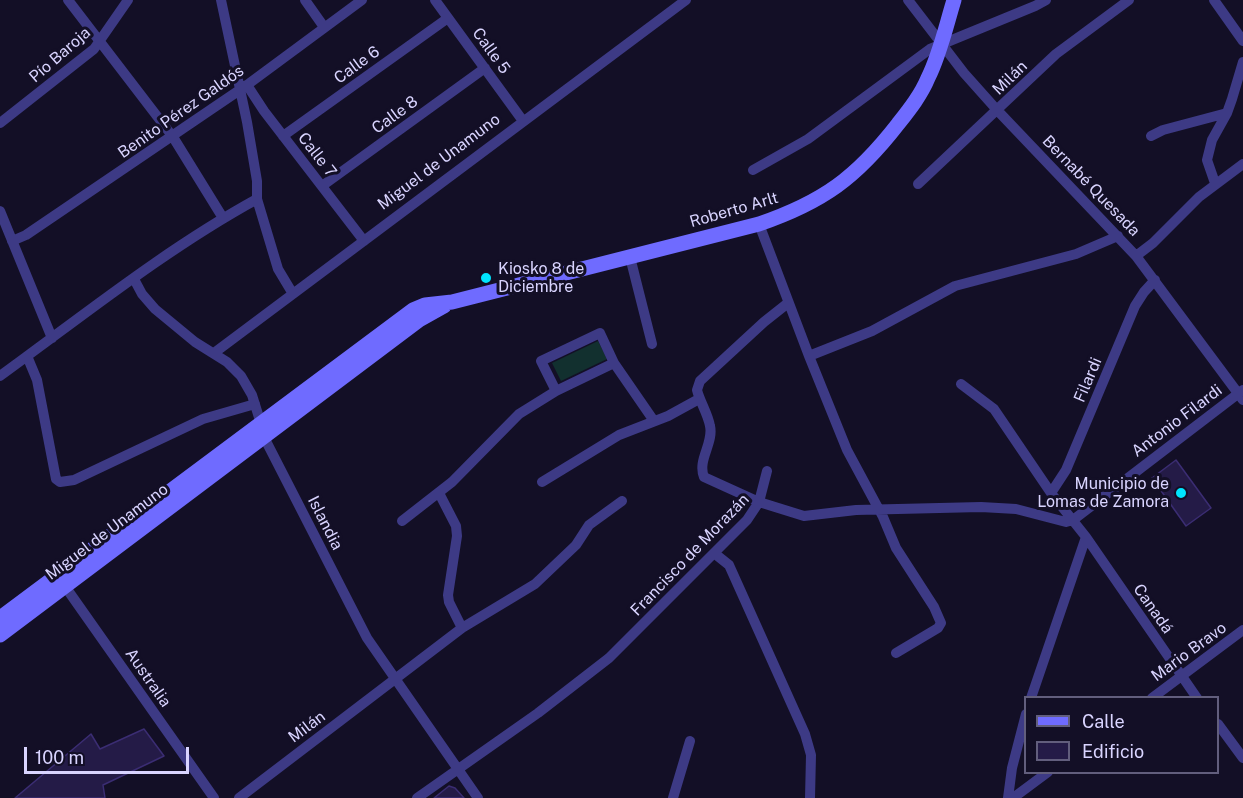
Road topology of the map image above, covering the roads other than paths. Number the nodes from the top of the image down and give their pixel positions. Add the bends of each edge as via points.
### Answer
1 (68, 0) edge
2 (128, 0) edge
3 (221, 0) edge
4 (305, 0) edge
5 (362, 0) edge
6 (435, 0) edge
7 (686, 0) edge
8 (908, 0) edge
9 (954, 0) edge
10 (1046, 0) edge
11 (1129, 0) edge
12 (1214, 0) edge
13 (448, 18) junction
14 (324, 27) junction
15 (101, 41) junction
16 (1243, 41) edge
17 (941, 44) junction
18 (1243, 62) edge
19 (485, 68) junction
20 (243, 88) junction
21 (998, 110) junction
22 (1227, 113) junction
23 (523, 121) junction
24 (0, 123) edge
25 (173, 136) junction
26 (283, 136) junction
27 (1152, 136) dead end
28 (1243, 164) edge
29 (753, 170) dead end
30 (1215, 183) junction
31 (918, 184) dead end
32 (322, 186) junction
33 (257, 199) junction
34 (0, 211) edge
35 (222, 218) junction
36 (759, 224) junction
37 (1118, 236) junction
38 (12, 241) junction
39 (364, 241) junction
40 (1136, 256) junction
41 (630, 257) junction
42 (134, 279) junction
43 (1155, 280) junction
44 (293, 294) junction
45 (788, 303) junction
46 (52, 338) junction
47 (652, 344) dead end
48 (214, 353) junction
49 (27, 356) junction
50 (808, 356) junction
51 (614, 363) junction
52 (0, 376) edge
53 (961, 384) dead end
54 (556, 391) junction
55 (1241, 394) edge
56 (699, 399) junction
57 (255, 404) junction
58 (654, 421) junction
59 (262, 430) junction
60 (767, 471) dead end
61 (542, 482) dead end
62 (439, 493) junction
63 (1051, 493) junction
64 (622, 501) dead end
65 (759, 502) junction
66 (879, 510) junction
67 (402, 520) dead end
68 (1073, 520) junction
69 (1086, 537) junction
70 (714, 553) junction
71 (61, 581) junction
72 (0, 618) edge
73 (462, 628) junction
74 (1243, 630) edge
75 (0, 635) edge
76 (896, 653) dead end
77 (1182, 676) junction
78 (394, 680) junction
79 (1032, 696) edge
80 (1155, 696) edge
81 (1196, 696) edge
82 (1024, 722) edge
83 (1219, 725) edge
84 (690, 741) dead end
85 (1243, 758) edge
86 (456, 769) junction
87 (1045, 774) edge
88 (214, 798) edge
89 (239, 798) edge
90 (417, 798) edge
91 (478, 798) edge
92 (673, 798) edge
93 (810, 798) edge
94 (1010, 798) edge

1 - 15 street
2 - 15 street, Pío Baroja
3 - 20 street
4 - 14 street
5 - 14 street, Benito Pérez Galdós
6 - 13 street, Calle 5
7 - 23 street, Miguel de Unamuno
8 - 17 street, Bernabé Quesada
9 - 17 street, Roberto Arlt
10 - 17 street
11 - 21 street, Milán via 1065,47
12 - 16 street
13 - 19 street, Calle 5
13 - 26 street, Calle 6
14 - 20 street, Benito Pérez Galdós
15 - 24 street, Pío Baroja
15 - 25 street
17 - 21 street, Bernabé Quesada
17 - 29 street via 808,139
17 - 36 street, Roberto Arlt via 920,93 887,138 855,172 814,201
18 - 22 street
19 - 23 street, Calle 5
19 - 32 street, Calle 8
20 - 25 street, Benito Pérez Galdós
20 - 26 street, Calle 7
20 - 33 street
21 - 31 street, Milán
21 - 37 street, Bernabé Quesada
22 - 27 street
22 - 30 street via 1212,140 1207,160
23 - 39 street, Miguel de Unamuno
25 - 35 street
25 - 38 street, Benito Pérez Galdós
26 - 32 street, Calle 7
28 - 30 street
30 - 40 street
32 - 39 street, Calle 7
33 - 35 street
33 - 44 street via 278,270
34 - 38 street
35 - 42 street
36 - 41 street, Roberto Arlt
36 - 45 street
37 - 40 street, Bernabé Quesada
37 - 50 street via 1076,254 955,286 872,331
38 - 46 street
39 - 44 street, Miguel de Unamuno
40 - 43 street, Bernabé Quesada
41 - 47 street
41 - 59 street, Roberto Arlt via 413,310
42 - 46 street
42 - 48 street, Islandia via 155,309
43 - 55 street, Bernabé Quesada
43 - 63 street, Filardi via 1135,306 1066,470
44 - 48 street, Miguel de Unamuno
45 - 50 street
45 - 56 street via 700,381
46 - 49 street
48 - 57 street, Islandia via 242,376
49 - 52 street
49 - 57 street via 38,380 56,479 60,482 74,480 203,419
50 - 66 street via 847,450
51 - 54 street
51 - 54 street via 600,333 541,361
51 - 58 street
53 - 63 street via 994,409
54 - 62 street via 519,414
55 - 68 street, Antonio Filardi
56 - 58 street
56 - 65 street via 711,425 702,474
57 - 59 street, Islandia
58 - 61 street via 619,435
59 - 71 street, Miguel de Unamuno
59 - 78 street, Islandia via 367,638
60 - 65 street
62 - 67 street
62 - 73 street via 456,526 448,595
63 - 68 street, Canadá
64 - 73 street, Milán via 589,525 576,544 536,584
65 - 66 street, Francisco de Morazán via 804,516
65 - 70 street, Francisco de Morazán
66 - 68 street, Francisco de Morazán via 981,507 1025,510 1066,522
66 - 76 street via 896,548 940,623 938,628
68 - 69 street, Canadá
69 - 77 street, Canadá
69 - 79 street
70 - 86 street, Francisco de Morazán via 609,658
70 - 93 street via 729,566 805,734 811,755
71 - 72 street, Miguel de Unamuno
71 - 75 street, Miguel de Unamuno
71 - 88 street, Australia
73 - 78 street, Milán
74 - 77 street, Mario Bravo
77 - 80 street, Mario Bravo
77 - 81 street, Canadá
78 - 86 street, Islandia
78 - 89 street, Milán
82 - 94 street via 1012,768
83 - 85 street
84 - 92 street
86 - 90 street, Francisco de Morazán
86 - 91 street, Islandia
87 - 94 street

